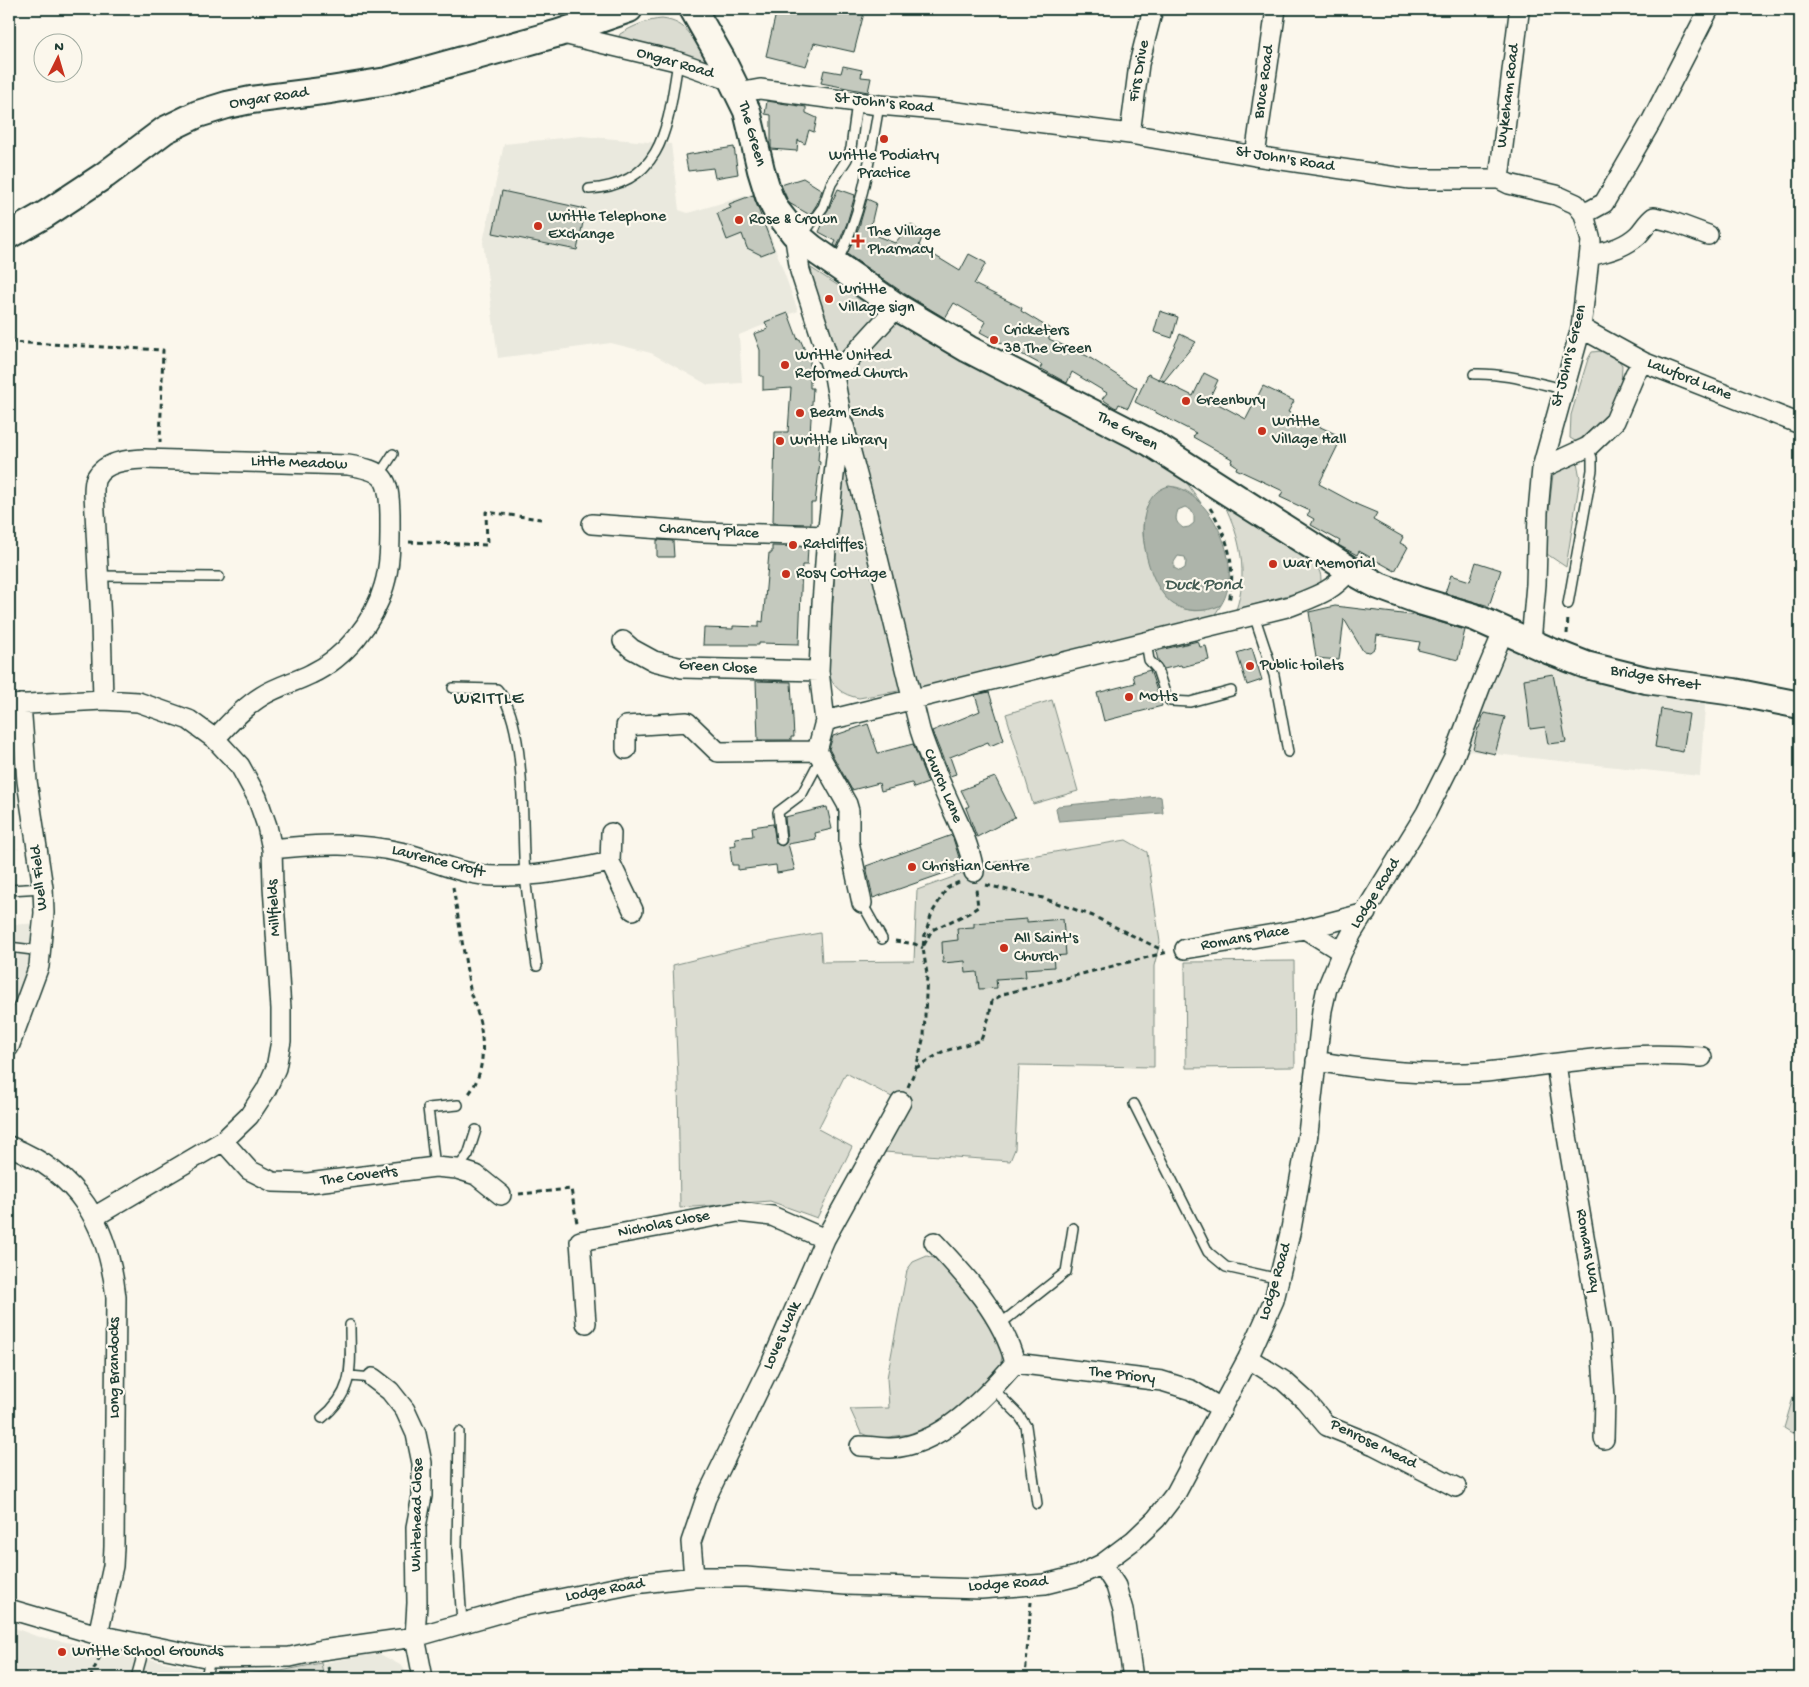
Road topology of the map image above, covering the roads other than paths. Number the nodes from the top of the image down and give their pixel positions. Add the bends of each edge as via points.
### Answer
1 (629, 9) edge
2 (694, 9) edge
3 (1153, 9) edge
4 (1276, 9) edge
5 (1709, 9) edge
6 (1518, 11) edge
7 (559, 33) junction
8 (678, 62) junction
9 (735, 87) junction
10 (857, 102) junction
11 (879, 105) junction
12 (1130, 134) junction
13 (1255, 156) junction
14 (1499, 180) junction
15 (589, 189) dead end
16 (1584, 214) junction
17 (9, 235) edge
18 (797, 235) junction
19 (1708, 235) dead end
20 (1590, 256) junction
21 (836, 264) junction
22 (898, 307) junction
23 (1581, 328) junction
24 (1643, 362) junction
25 (1474, 374) dead end
26 (834, 376) junction
27 (1563, 388) junction
28 (842, 415) junction
29 (1800, 424) edge
30 (1588, 447) junction
31 (393, 454) dead end
32 (1542, 468) junction
33 (380, 474) junction
34 (592, 524) dead end
35 (827, 536) junction
36 (1350, 570) junction
37 (98, 576) junction
38 (219, 577) dead end
39 (1568, 604) road end
40 (1254, 615) junction
41 (1517, 636) junction
42 (623, 641) dead end
43 (1146, 642) junction
44 (819, 671) junction
45 (453, 688) dead end
46 (1231, 691) dead end
47 (913, 699) junction
48 (102, 700) junction
49 (15, 705) edge
50 (1800, 705) edge
51 (825, 721) junction
52 (215, 739) junction
53 (626, 749) dead end
54 (1288, 752) dead end
55 (819, 754) junction
56 (611, 833) dead end
57 (781, 840) dead end
58 (272, 849) junction
59 (610, 862) junction
60 (525, 874) junction
61 (975, 876) road end
62 (43, 888) junction
63 (9, 890) edge
64 (862, 903) joint
65 (633, 910) dead end
66 (1366, 913) junction
67 (1305, 929) junction
68 (882, 939) road end
69 (9, 946) edge
70 (1185, 949) road end
71 (41, 952) junction
72 (1342, 952) junction
73 (537, 966) dead end
74 (9, 1048) edge
75 (1702, 1057) dead end
76 (1316, 1061) junction
77 (1556, 1064) junction
78 (901, 1102) road end
79 (1134, 1104) dead end
80 (458, 1105) road end
81 (476, 1130) dead end
82 (223, 1140) junction
83 (9, 1146) edge
84 (435, 1167) junction
85 (457, 1169) junction
86 (501, 1196) road end
87 (94, 1217) junction
88 (1072, 1228) dead end
89 (825, 1239) junction
90 (934, 1242) dead end
91 (1280, 1280) junction
92 (586, 1323) dead end
93 (350, 1325) dead end
94 (999, 1325) junction
95 (1248, 1358) junction
96 (1015, 1363) junction
97 (350, 1376) junction
98 (374, 1378) joint
99 (992, 1388) junction
100 (1222, 1409) junction
101 (322, 1418) dead end
102 (459, 1432) dead end
103 (1604, 1439) dead end
104 (860, 1446) dead end
105 (1456, 1487) dead end
106 (1037, 1504) dead end
107 (1102, 1564) junction
108 (694, 1577) junction
109 (9, 1609) edge
110 (462, 1624) junction
111 (102, 1636) junction
112 (415, 1637) junction
113 (145, 1645) junction
114 (210, 1658) junction
115 (136, 1678) edge
116 (206, 1678) edge
117 (423, 1678) edge
118 (1133, 1678) edge

1 - 7 street, Ongar Road
2 - 9 street, The Green
3 - 12 street, Firs Drive via 1139,64
4 - 13 street, Bruce Road
5 - 16 street via 1651,122 1604,203
6 - 14 street, Wykeham Road
7 - 8 street, Ongar Road
7 - 17 street, Ongar Road via 387,81 251,100 198,114 166,130 76,194
8 - 9 street, Ongar Road
8 - 15 lane via 668,124 661,144 639,171 620,184
9 - 10 street, St John's Road
9 - 18 street, The Green via 747,111 769,196
10 - 11 street, St John's Road
10 - 18 lane via 847,159 831,184 823,207
11 - 12 street, St John's Road
11 - 21 lane via 868,169 845,248
12 - 13 street, St John's Road
13 - 14 street, St John's Road via 1410,179
14 - 16 street, St John's Road via 1556,195 1576,204
16 - 20 street, St John's Green via 1592,242
18 - 21 street, The Green
18 - 26 street, The Green via 800,271
19 - 20 street via 1654,217 1620,248
20 - 23 street, St John's Green
21 - 22 street, The Green
22 - 26 street
22 - 36 street, The Green via 968,349 1151,443
23 - 24 street, Lawford Lane
23 - 27 street, St John's Green
24 - 29 street, Lawford Lane
24 - 30 street via 1615,421
25 - 27 lane via 1520,378
26 - 28 street, The Green
27 - 32 street, St John's Green
28 - 35 street, The Green
28 - 47 street, The Green
30 - 32 street
30 - 39 lane via 1592,470
31 - 33 lane
32 - 41 street, St John's Green via 1536,584
33 - 37 street, Little Meadow via 348,465 122,460 103,470 96,478
33 - 52 street via 389,499 390,541 387,575 370,617 357,637 336,658 312,674 257,699
34 - 35 street, Chancery Place
35 - 44 street, The Green
36 - 40 street via 1334,588 1291,606
36 - 41 street, The Green via 1379,586 1474,617
37 - 38 lane
37 - 48 street, Little Meadow
40 - 43 street
40 - 54 lane via 1274,675
41 - 50 street, Bridge Street via 1586,665 1646,680
41 - 66 street, Lodge Road via 1483,680 1453,759 1426,813
42 - 44 street, Green Close via 654,661 682,668
43 - 46 lane via 1149,660 1157,669 1170,701 1190,702
43 - 47 street
44 - 51 street, The Green
45 - 60 lane via 497,689 509,708 521,771
47 - 51 street
47 - 61 street, Church Lane via 927,752 966,839
48 - 49 street, Millfields
48 - 52 street, Millfields via 138,702 166,711 188,720
49 - 62 street, Well Field
51 - 55 street
52 - 58 street, Millfields via 240,766 257,797
53 - 55 street via 626,726 687,722 718,752
55 - 57 lane via 802,794 778,812
55 - 64 street via 847,804 849,842
56 - 59 street
58 - 60 street, Laurence Croft via 341,843 372,846 467,872 496,876
58 - 82 street, Millfields via 281,1010 278,1059 270,1083 258,1103
59 - 60 street, Laurence Croft
59 - 65 street
60 - 73 lane
62 - 63 lane
62 - 71 street, Well Field
64 - 68 lane
66 - 67 street, Romans Place
66 - 72 street, Lodge Road
67 - 70 street, Romans Place
67 - 72 street, Romans Place
69 - 71 lane
71 - 74 street, Well Field via 34,983
72 - 76 street, Lodge Road via 1327,988
75 - 77 street via 1652,1055
76 - 77 street via 1380,1070 1448,1074
76 - 91 street, Lodge Road via 1308,1134
77 - 103 street, Romans Way via 1600,1330 1605,1397
78 - 89 street, Loves Walk
79 - 91 lane via 1208,1252 1226,1267
80 - 84 lane via 428,1108
81 - 85 lane via 468,1155
82 - 84 street, The Coverts via 249,1170 273,1182 308,1183
82 - 87 street, Millfields
83 - 87 street, Long Brandocks via 43,1163 62,1178
84 - 85 street, The Coverts
85 - 86 street, The Coverts via 476,1175
87 - 111 street, Long Brandocks via 107,1246 116,1297 114,1547
88 - 94 lane via 1066,1272
89 - 92 street, Nicholas Close via 772,1216 738,1212 580,1241
89 - 108 street, Loves Walk via 694,1528 691,1542
90 - 94 street via 966,1276
91 - 95 street, Lodge Road
93 - 97 lane
94 - 96 street via 1010,1344
95 - 100 street, Lodge Road
95 - 105 street, Penrose Mead via 1284,1381 1327,1426 1374,1445
96 - 99 street
96 - 100 street, The Priory via 1162,1381 1191,1390
97 - 98 lane
97 - 101 lane via 333,1409
98 - 112 street, Whitehead Close via 405,1410 416,1434 422,1463 422,1496 416,1527
99 - 104 street via 964,1414 928,1438 892,1448
99 - 106 lane via 1026,1426
100 - 107 street, Lodge Road via 1171,1500 1134,1540
102 - 110 lane via 457,1549
107 - 108 street, Lodge Road via 1077,1576 1044,1584 981,1589 846,1585 746,1576
107 - 118 street via 1116,1586 1123,1610
108 - 110 street, Lodge Road via 634,1584 520,1607
109 - 111 street, Lodge Road
110 - 112 street, Lodge Road
111 - 113 street, Lodge Road
112 - 114 street, Lodge Road via 290,1656
112 - 117 street, Whitehead Close
113 - 114 street, Lodge Road
113 - 115 lane
114 - 116 lane

